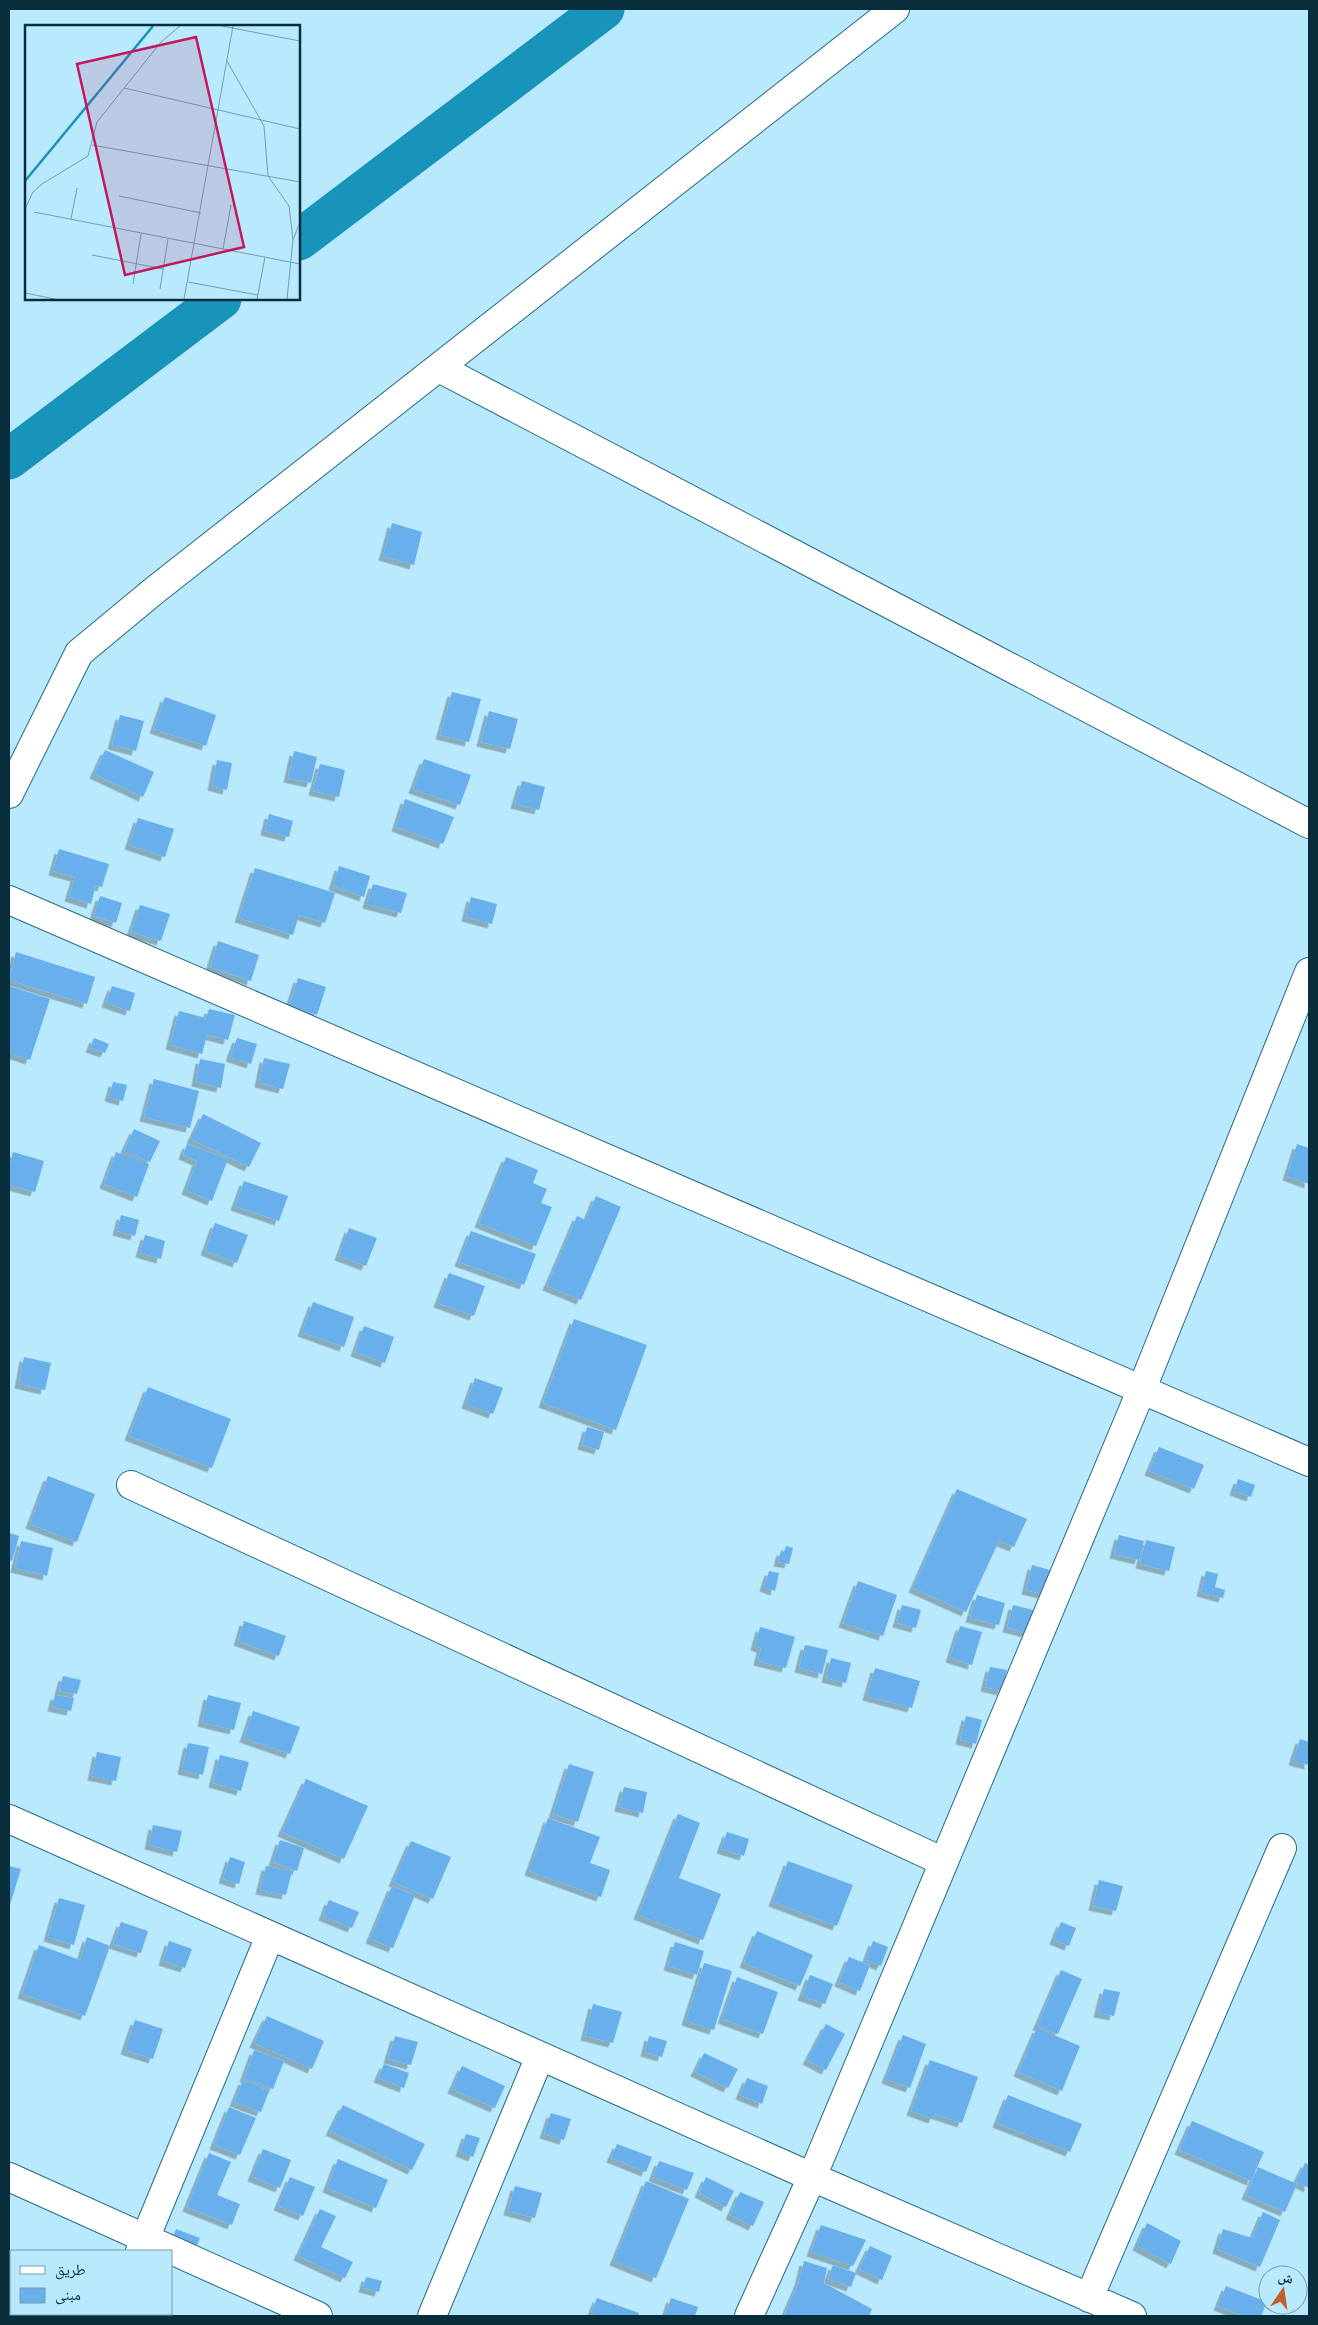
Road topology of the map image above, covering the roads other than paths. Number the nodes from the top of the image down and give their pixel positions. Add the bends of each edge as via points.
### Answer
1 (895, 9) edge
2 (439, 368) junction
3 (9, 794) edge
4 (1309, 824) edge
5 (9, 900) edge
6 (1309, 972) edge
7 (1141, 1391) junction
8 (1309, 1462) edge
9 (131, 1485) dead end
10 (9, 1819) edge
11 (1282, 1848) dead end
12 (944, 1862) junction
13 (270, 1936) junction
14 (540, 2056) junction
15 (9, 2177) edge
16 (812, 2177) junction
17 (142, 2245) edge
18 (154, 2250) edge
19 (172, 2257) edge
20 (1089, 2298) junction
21 (318, 2316) edge
22 (432, 2316) edge
23 (749, 2316) edge
24 (1132, 2316) edge

1 - 2 street
2 - 3 street via 155,590 79,654
2 - 4 street
5 - 7 street
6 - 7 street
7 - 8 street
7 - 12 street
9 - 12 street
10 - 13 street
11 - 20 street
12 - 16 street
13 - 14 street
13 - 17 street
14 - 16 street
14 - 22 street
15 - 17 street
16 - 20 street
16 - 23 street
17 - 18 street
19 - 21 street
20 - 24 street

